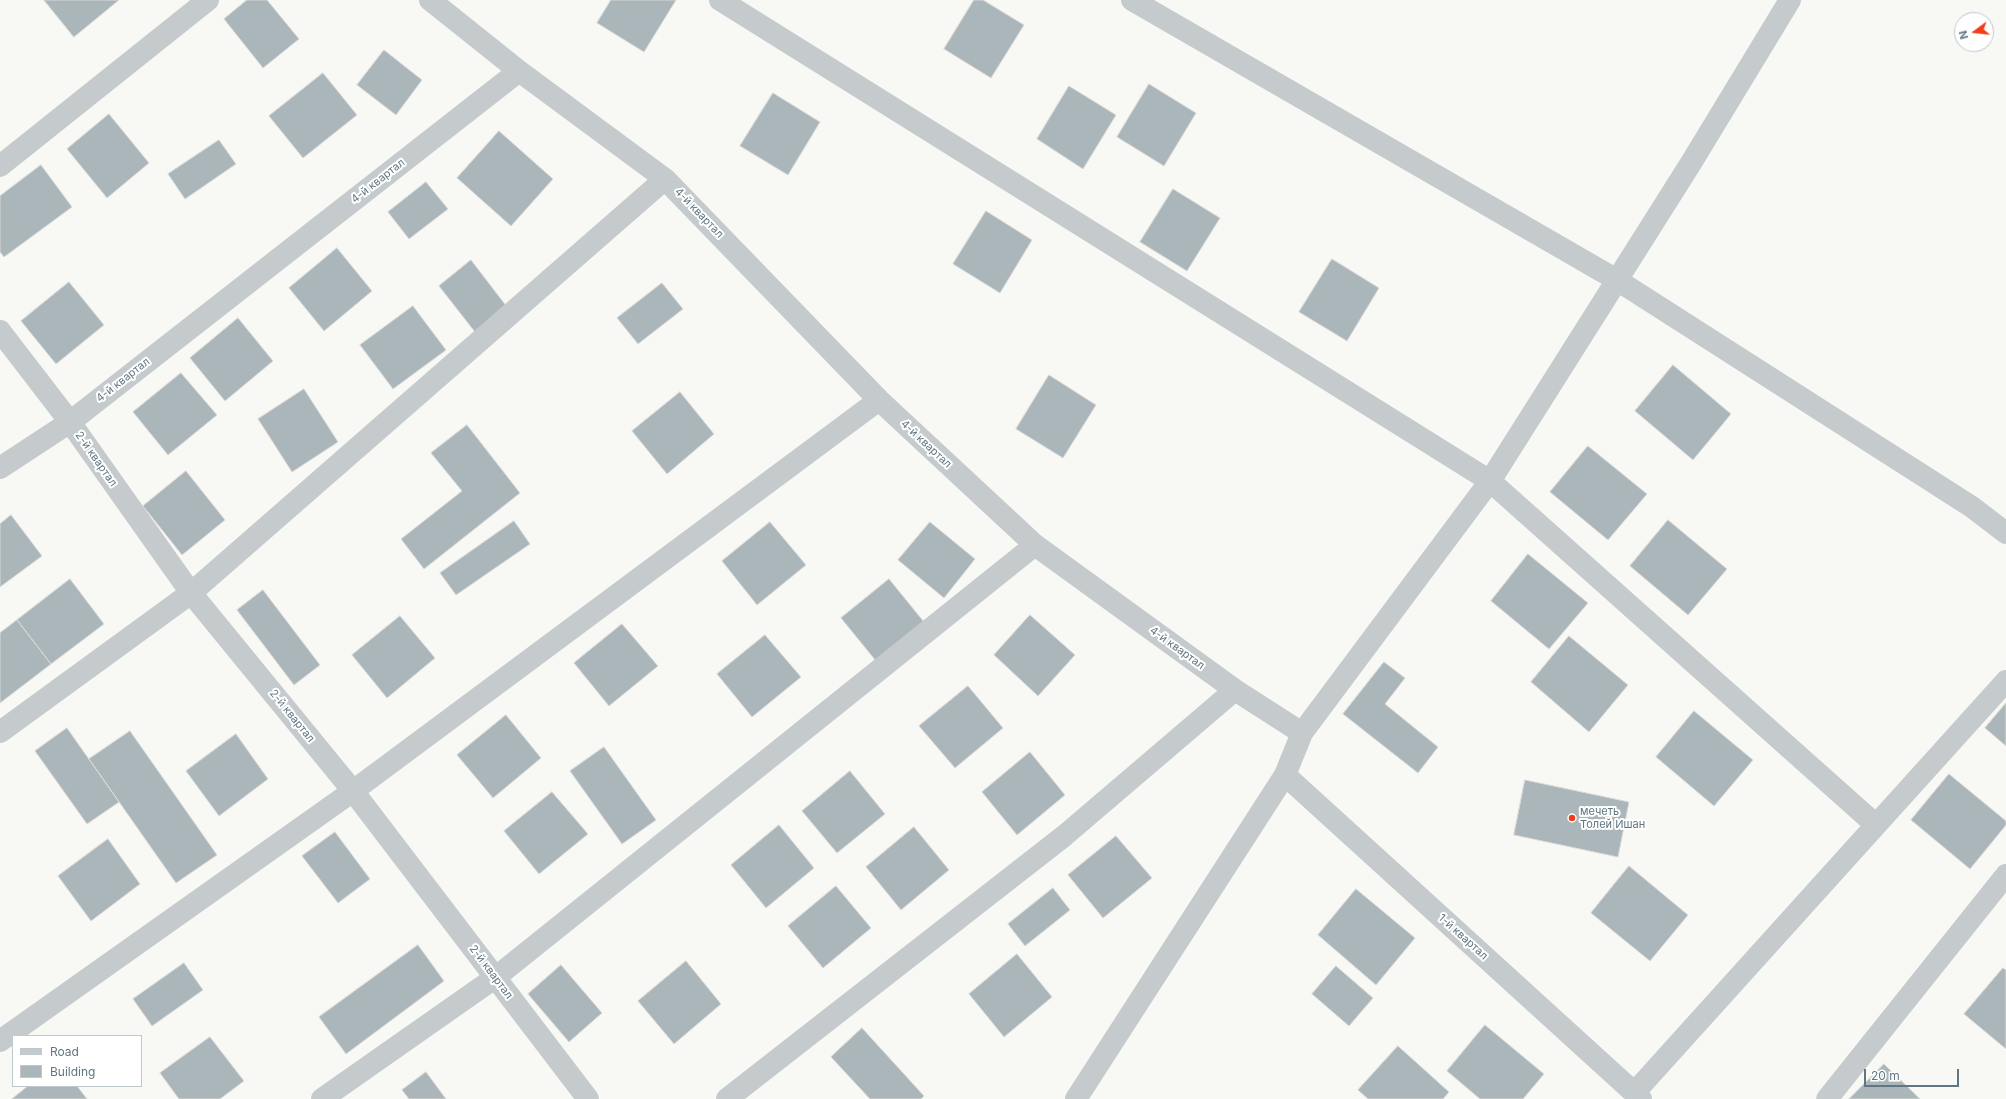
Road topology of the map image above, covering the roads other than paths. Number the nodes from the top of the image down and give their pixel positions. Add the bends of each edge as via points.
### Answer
1 (208, 0) edge
2 (430, 0) edge
3 (720, 0) edge
4 (1132, 0) edge
5 (1790, 0) edge
6 (519, 71) junction
7 (0, 166) edge
8 (665, 179) junction
9 (1617, 280) junction
10 (0, 331) edge
11 (879, 400) junction
12 (70, 422) junction
13 (0, 468) edge
14 (1490, 481) junction
15 (2006, 533) edge
16 (1035, 545) junction
17 (190, 593) junction
18 (2006, 681) edge
19 (1235, 690) junction
20 (0, 732) edge
21 (1302, 733) junction
22 (1285, 775) junction
23 (353, 791) junction
24 (1876, 825) junction
25 (2006, 874) edge
26 (496, 977) junction
27 (0, 1041) edge
28 (1637, 1096) edge
29 (322, 1099) edge
30 (588, 1099) edge
31 (727, 1099) edge
32 (1076, 1099) edge
33 (1827, 1099) edge

1 - 7 street
2 - 6 street
3 - 14 street
4 - 9 street
5 - 9 street
6 - 8 street, 4-й квартал
6 - 12 street, 4-й квартал
8 - 11 street, 4-й квартал
8 - 17 street
9 - 14 street
9 - 15 street via 1972,507
10 - 12 street, 2-й квартал
11 - 16 street, 4-й квартал
11 - 23 street
12 - 13 street, 4-й квартал
12 - 17 street, 2-й квартал
14 - 21 street
14 - 24 street
16 - 19 street, 4-й квартал
16 - 26 street
17 - 20 street
17 - 23 street, 2-й квартал
18 - 24 street
19 - 21 street, 4-й квартал
19 - 31 street via 1064,836
21 - 22 street
22 - 28 street, 1-й квартал
22 - 32 street
23 - 26 street, 2-й квартал
23 - 27 street
24 - 28 street
25 - 33 street
26 - 29 street
26 - 30 street, 2-й квартал

